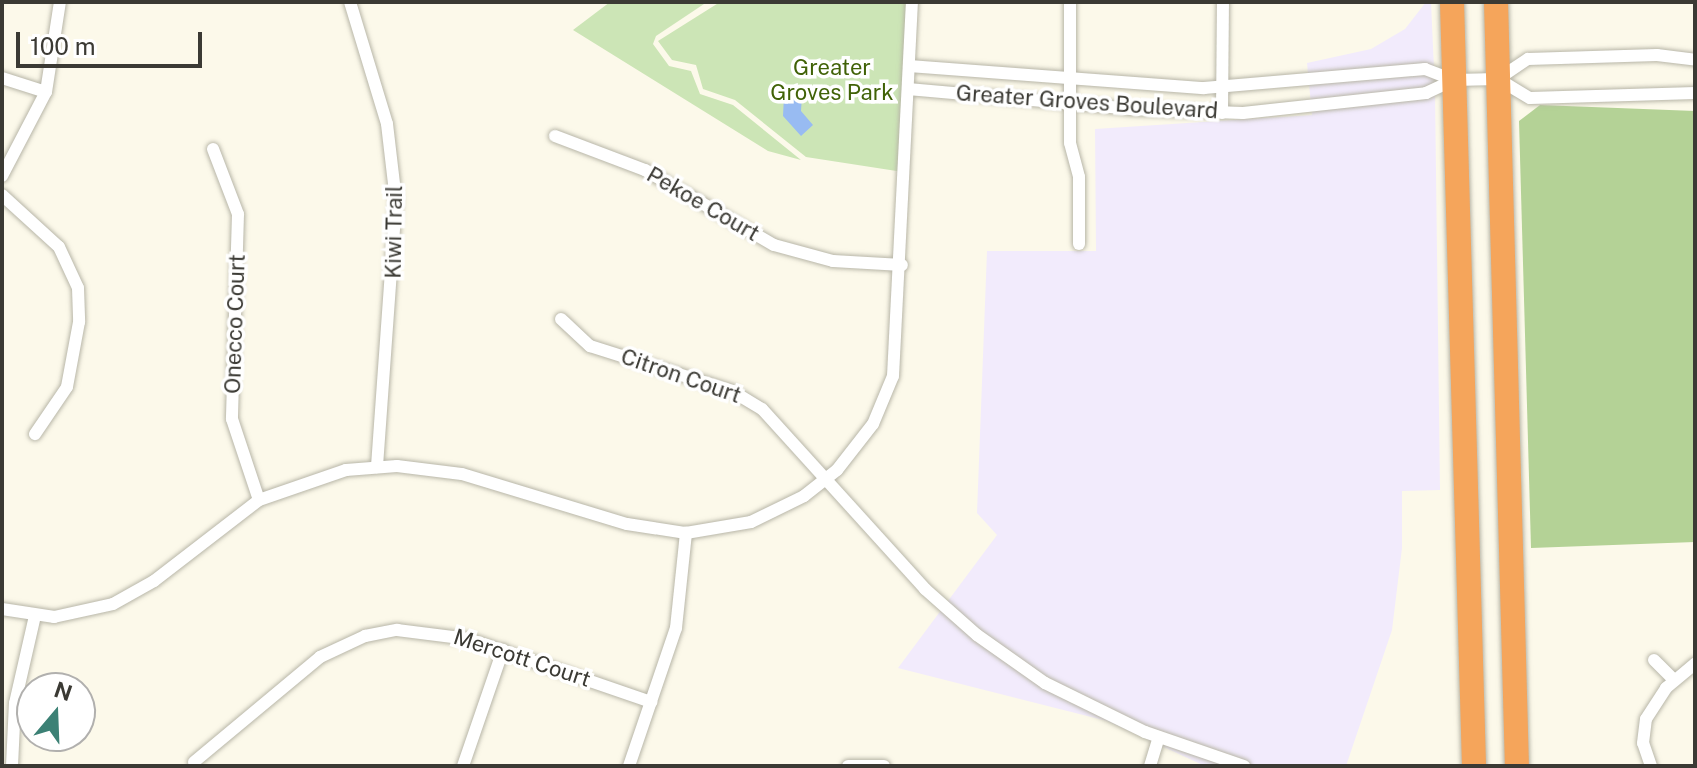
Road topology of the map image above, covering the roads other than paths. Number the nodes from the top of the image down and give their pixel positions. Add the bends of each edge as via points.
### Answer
1 (60, 2) edge
2 (350, 2) edge
3 (912, 2) edge
4 (1070, 2) edge
5 (1223, 2) edge
6 (1452, 2) edge
7 (1496, 2) edge
8 (1695, 60) edge
9 (909, 66) junction
10 (2, 78) edge
11 (1070, 79) junction
12 (1498, 79) junction
13 (1454, 80) junction
14 (908, 89) junction
15 (1222, 89) junction
16 (46, 92) junction
17 (1695, 93) edge
18 (1069, 104) junction
19 (1222, 113) junction
20 (555, 136) dead end
21 (213, 149) dead end
22 (2, 176) edge
23 (2, 195) edge
24 (1079, 244) dead end
25 (902, 265) junction
26 (561, 319) dead end
27 (35, 434) dead end
28 (377, 467) junction
29 (826, 480) junction
30 (259, 500) junction
31 (1467, 526) junction
32 (686, 533) junction
33 (2, 609) edge
34 (35, 616) junction
35 (503, 650) junction
36 (1654, 660) dead end
37 (1695, 664) edge
38 (1674, 680) junction
39 (651, 702) junction
40 (1159, 737) junction
41 (194, 762) dead end
42 (12, 766) edge
43 (463, 766) edge
44 (629, 766) edge
45 (848, 766) edge
46 (884, 766) edge
47 (1150, 766) edge
48 (1244, 766) edge
49 (1474, 766) edge
50 (1489, 766) edge
51 (1517, 766) edge
52 (1651, 766) edge

1 - 16 street
2 - 28 street, Kiwi Trail via 387,124 396,201
3 - 9 street
4 - 11 street
5 - 15 street
6 - 13 highway
7 - 12 highway
8 - 12 street via 1657,55 1528,59
9 - 11 street, Greater Groves Boulevard
9 - 14 street
10 - 16 street
11 - 15 street, Greater Groves Boulevard
11 - 18 street
12 - 13 street, Greater Groves Boulevard
12 - 17 street via 1530,98
12 - 51 highway
13 - 15 street, Greater Groves Boulevard via 1425,69
13 - 19 street, Greater Groves Boulevard via 1426,93
13 - 31 highway
14 - 18 street, Greater Groves Boulevard
14 - 25 street
15 - 19 street
16 - 22 street
18 - 19 street, Greater Groves Boulevard
18 - 24 street via 1070,143 1079,177
20 - 25 street, Pekoe Court via 645,170 774,245 833,261
21 - 30 street, Onecco Court via 238,214 232,419
23 - 27 street via 59,247 78,288 78,333 67,387
25 - 29 street via 898,345 886,398 873,424
26 - 29 street, Citron Court via 590,346 752,401
28 - 30 street via 321,476
28 - 32 street via 462,474 627,524
29 - 32 street via 764,517
29 - 40 street, Citron Court via 908,571 977,635 1045,683
30 - 34 street via 139,591 92,611
31 - 49 highway
31 - 50 highway via 1481,551
32 - 39 street via 681,601
33 - 34 street
34 - 42 street via 15,703
35 - 39 street, Mercott Court
35 - 41 street, Mercott Court via 435,631 365,636 310,664
35 - 43 street
36 - 38 street
37 - 38 street
38 - 52 street via 1644,727
39 - 44 street
40 - 47 street
40 - 48 street, Citron Court
45 - 46 street

